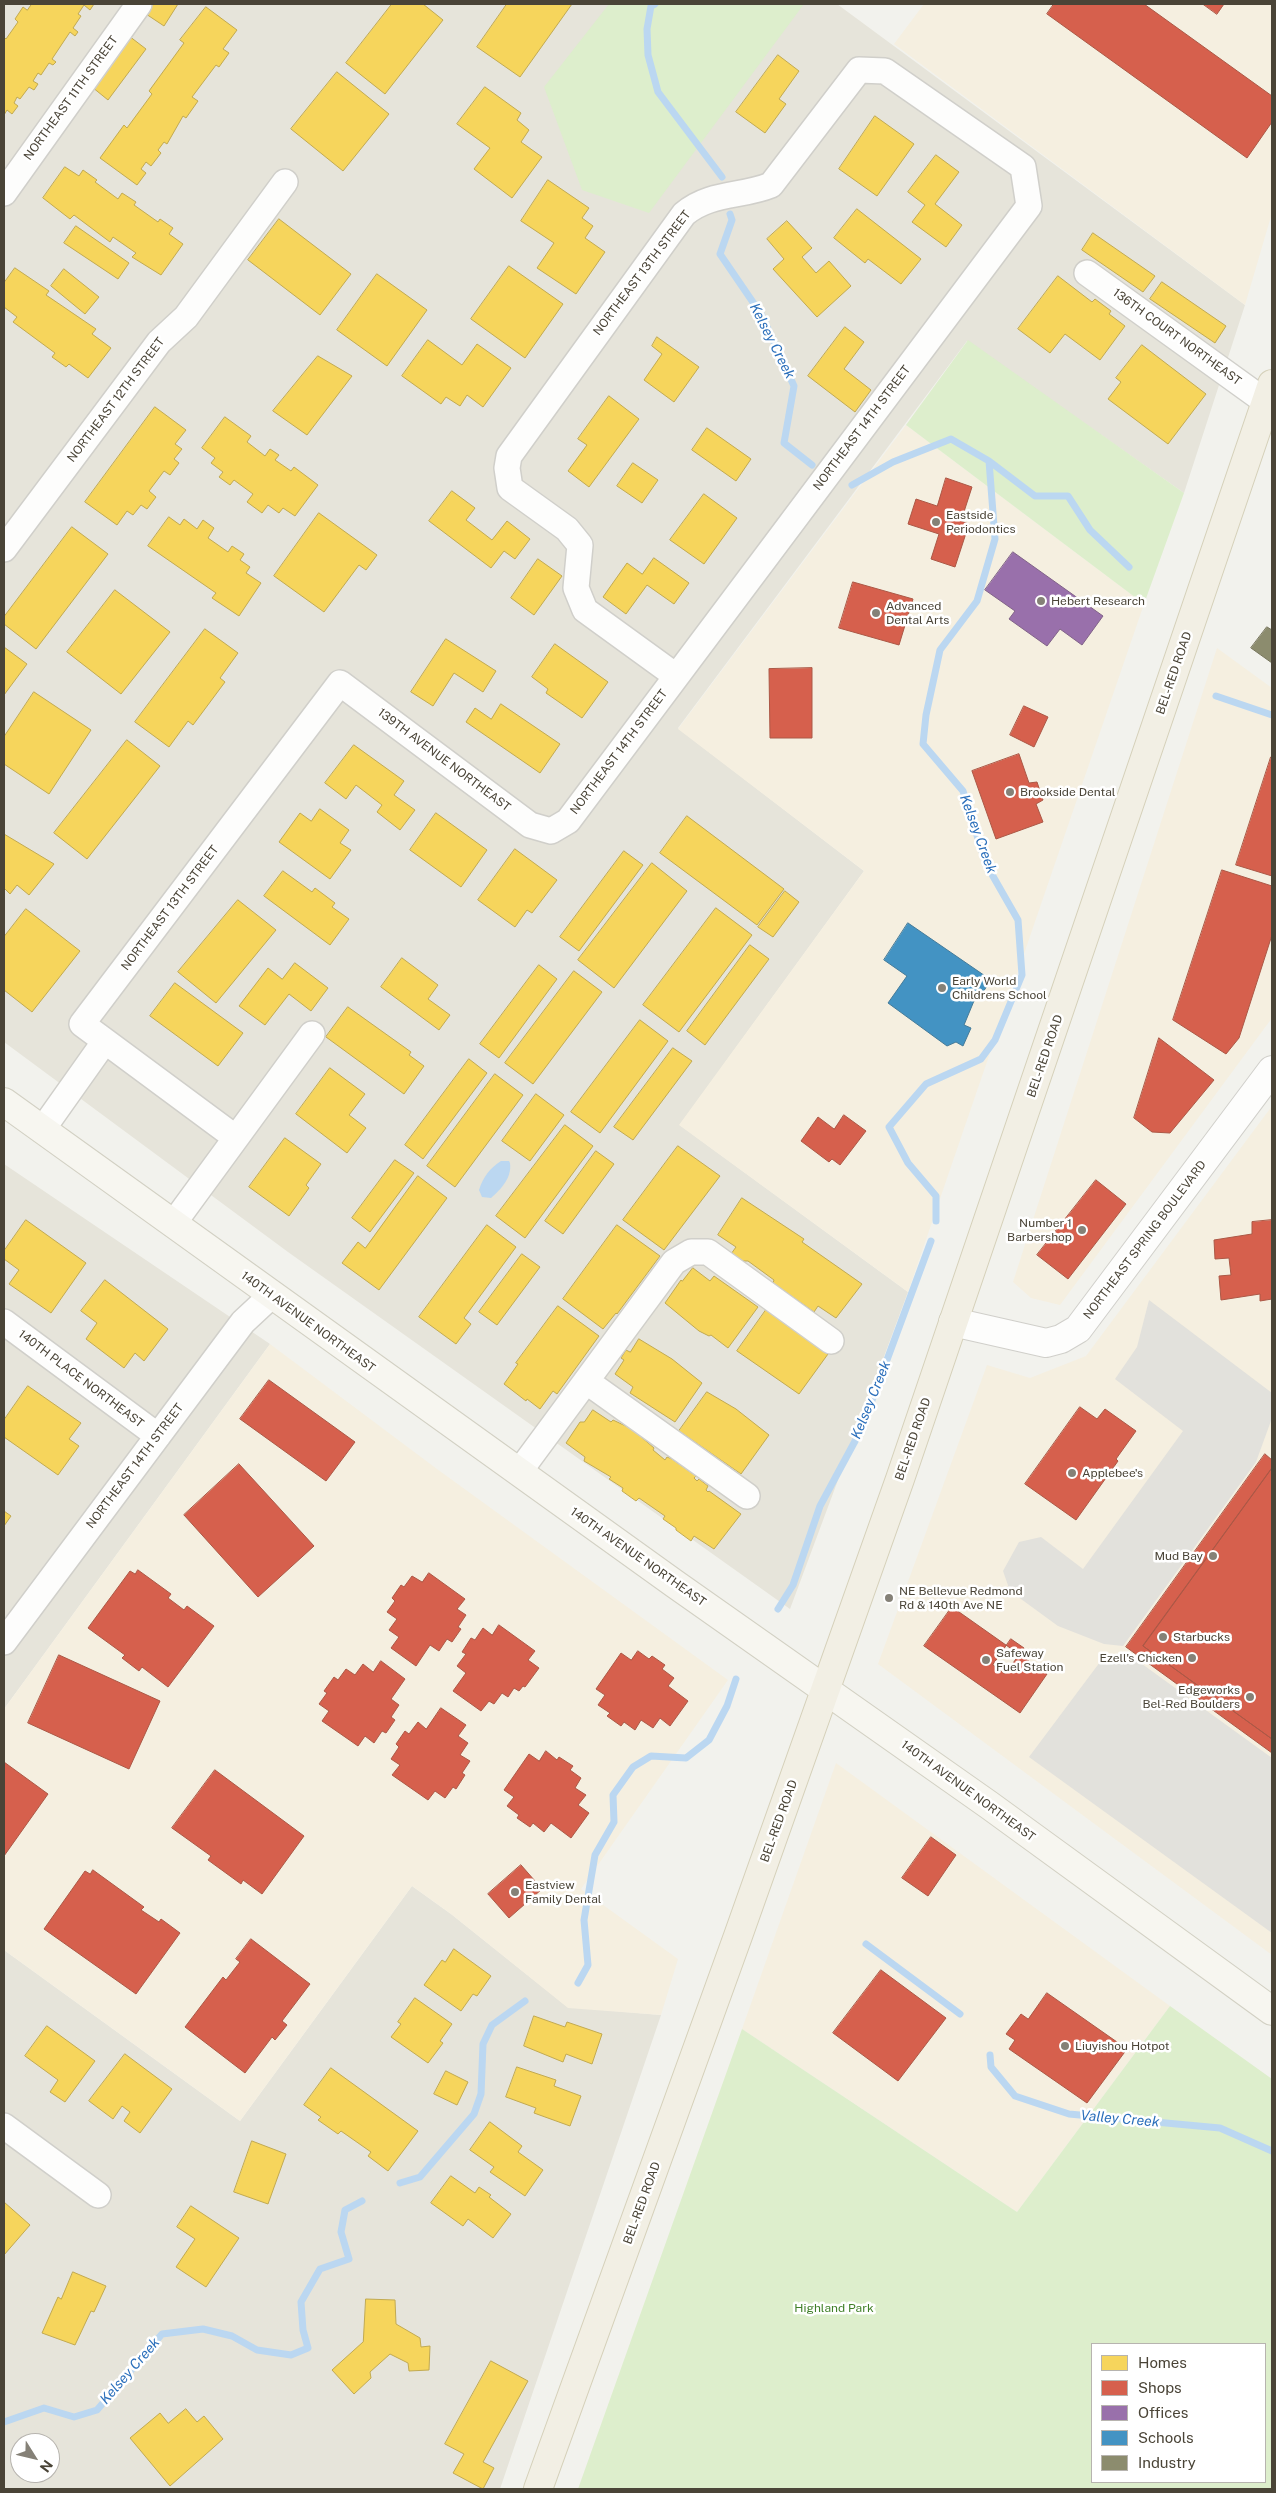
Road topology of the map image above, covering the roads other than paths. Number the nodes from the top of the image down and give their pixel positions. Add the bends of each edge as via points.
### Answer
1 (140, 4) edge
2 (859, 70) joint
3 (285, 182) dead end
4 (4, 193) edge
5 (1087, 273) dead end
6 (1269, 393) edge
7 (4, 549) edge
8 (676, 676) junction
9 (340, 683) joint
10 (551, 831) joint
11 (312, 1034) dead end
12 (105, 1041) junction
13 (1272, 1070) edge
14 (4, 1102) edge
15 (42, 1130) junction
16 (236, 1138) junction
17 (173, 1224) junction
18 (272, 1296) junction
19 (4, 1322) edge
20 (952, 1322) junction
21 (831, 1341) dead end
22 (586, 1380) junction
23 (158, 1436) junction
24 (519, 1472) junction
25 (748, 1496) dead end
26 (4, 1642) edge
27 (826, 1690) junction
28 (1272, 2011) edge
29 (4, 2126) edge
30 (98, 2195) dead end
31 (538, 2489) edge

1 - 4 street, NORTHEAST 11TH STREET
2 - 8 street, NORTHEAST 14TH STREET via 885,72 1023,167 1029,206
2 - 8 street, NORTHEAST 13TH STREET via 771,185 706,199 684,214 508,456 510,488 567,529 580,545 576,588 585,610
3 - 7 street, NORTHEAST 12TH STREET via 186,317 159,342
5 - 6 street, 136TH COURT NORTHEAST
6 - 20 main road, BEL-RED ROAD
8 - 10 street, NORTHEAST 14TH STREET via 568,821
9 - 10 street, 139TH AVENUE NORTHEAST via 530,825
9 - 12 street, NORTHEAST 13TH STREET via 82,1024
11 - 16 street
12 - 15 street
12 - 16 street
13 - 20 street, NORTHEAST SPRING BOULEVARD via 1078,1329 1061,1339 1046,1342
14 - 15 main road, 140TH AVENUE NORTHEAST
15 - 17 main road, 140TH AVENUE NORTHEAST
16 - 17 street
17 - 18 main road, 140TH AVENUE NORTHEAST
18 - 23 street, NORTHEAST 14TH STREET via 243,1322
18 - 24 main road, 140TH AVENUE NORTHEAST
19 - 23 street, 140TH PLACE NORTHEAST
20 - 27 main road, BEL-RED ROAD
21 - 22 street via 708,1252 691,1252 674,1262
22 - 24 street
22 - 25 street
23 - 26 street, NORTHEAST 14TH STREET
24 - 27 main road, 140TH AVENUE NORTHEAST
27 - 28 main road, 140TH AVENUE NORTHEAST
27 - 31 main road, BEL-RED ROAD
29 - 30 street

